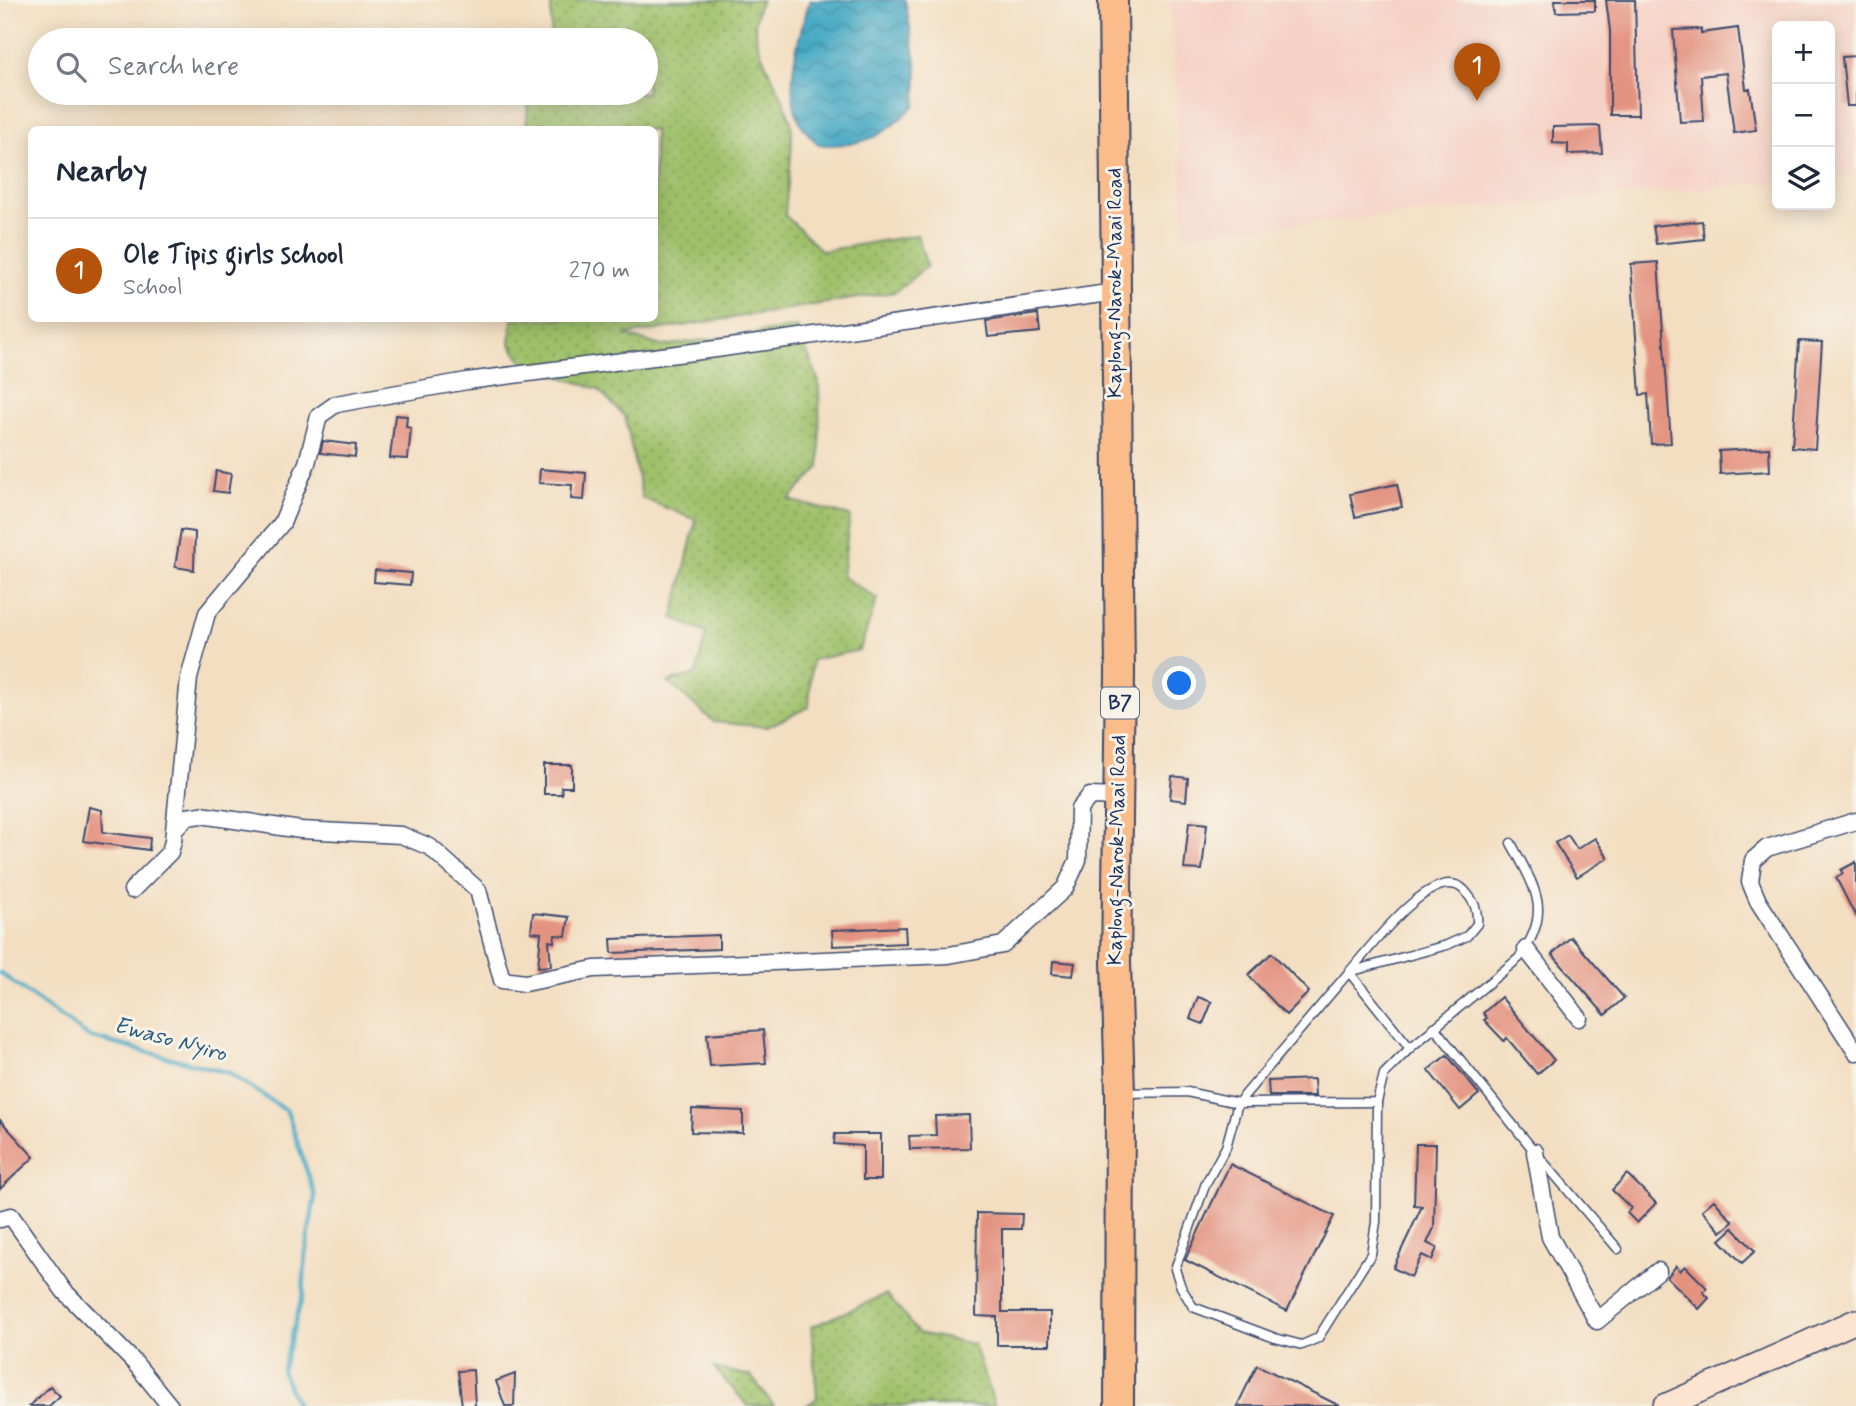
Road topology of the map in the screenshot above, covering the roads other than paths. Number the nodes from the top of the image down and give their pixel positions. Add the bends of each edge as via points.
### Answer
1 (1113, 0) edge
2 (1115, 292) junction
3 (1117, 797) junction
4 (1856, 821) edge
5 (175, 829) junction
6 (1511, 843) dead end
7 (132, 890) dead end
8 (1525, 949) junction
9 (1349, 972) junction
10 (1579, 1018) dead end
11 (1434, 1027) junction
12 (1410, 1048) junction
13 (1856, 1052) edge
14 (1120, 1093) junction
15 (1377, 1102) junction
16 (1238, 1103) junction
17 (1535, 1152) junction
18 (0, 1219) edge
19 (1618, 1249) dead end
20 (1658, 1271) dead end
21 (1856, 1321) edge
22 (170, 1406) edge
23 (1119, 1406) edge
24 (1665, 1406) edge

1 - 2 highway, Kaplong-Narok-Maai Road / B7
2 - 3 highway, Kaplong-Narok-Maai Road / B7
2 - 5 street via 467,381 336,404 319,416 307,463 282,523 207,613 189,678
3 - 5 street via 1090,796 1079,809 1078,860 1065,888 1003,945 949,956 594,969 525,983 502,980 478,890 430,847 401,835 301,830 201,815 187,817
3 - 14 highway, Kaplong-Narok-Maai Road / B7
4 - 13 street via 1767,848 1753,860 1750,882 1775,931
5 - 7 street via 170,852
6 - 8 lane via 1539,899 1539,921
8 - 10 street
8 - 11 lane
9 - 9 lane via 1467,936 1478,924 1472,899 1459,886 1444,883 1426,891
9 - 12 lane
9 - 16 lane
11 - 12 lane
11 - 17 lane
12 - 15 lane via 1384,1074
14 - 16 lane via 1187,1092
14 - 23 highway, Kaplong-Narok-Maai Road / B7
15 - 16 lane
15 - 16 lane via 1376,1222 1371,1254 1318,1338 1302,1345 1193,1307 1175,1269 1206,1183 1226,1147
17 - 19 lane
17 - 20 street via 1550,1237 1597,1321
18 - 22 street via 11,1216 64,1291
21 - 24 main road

